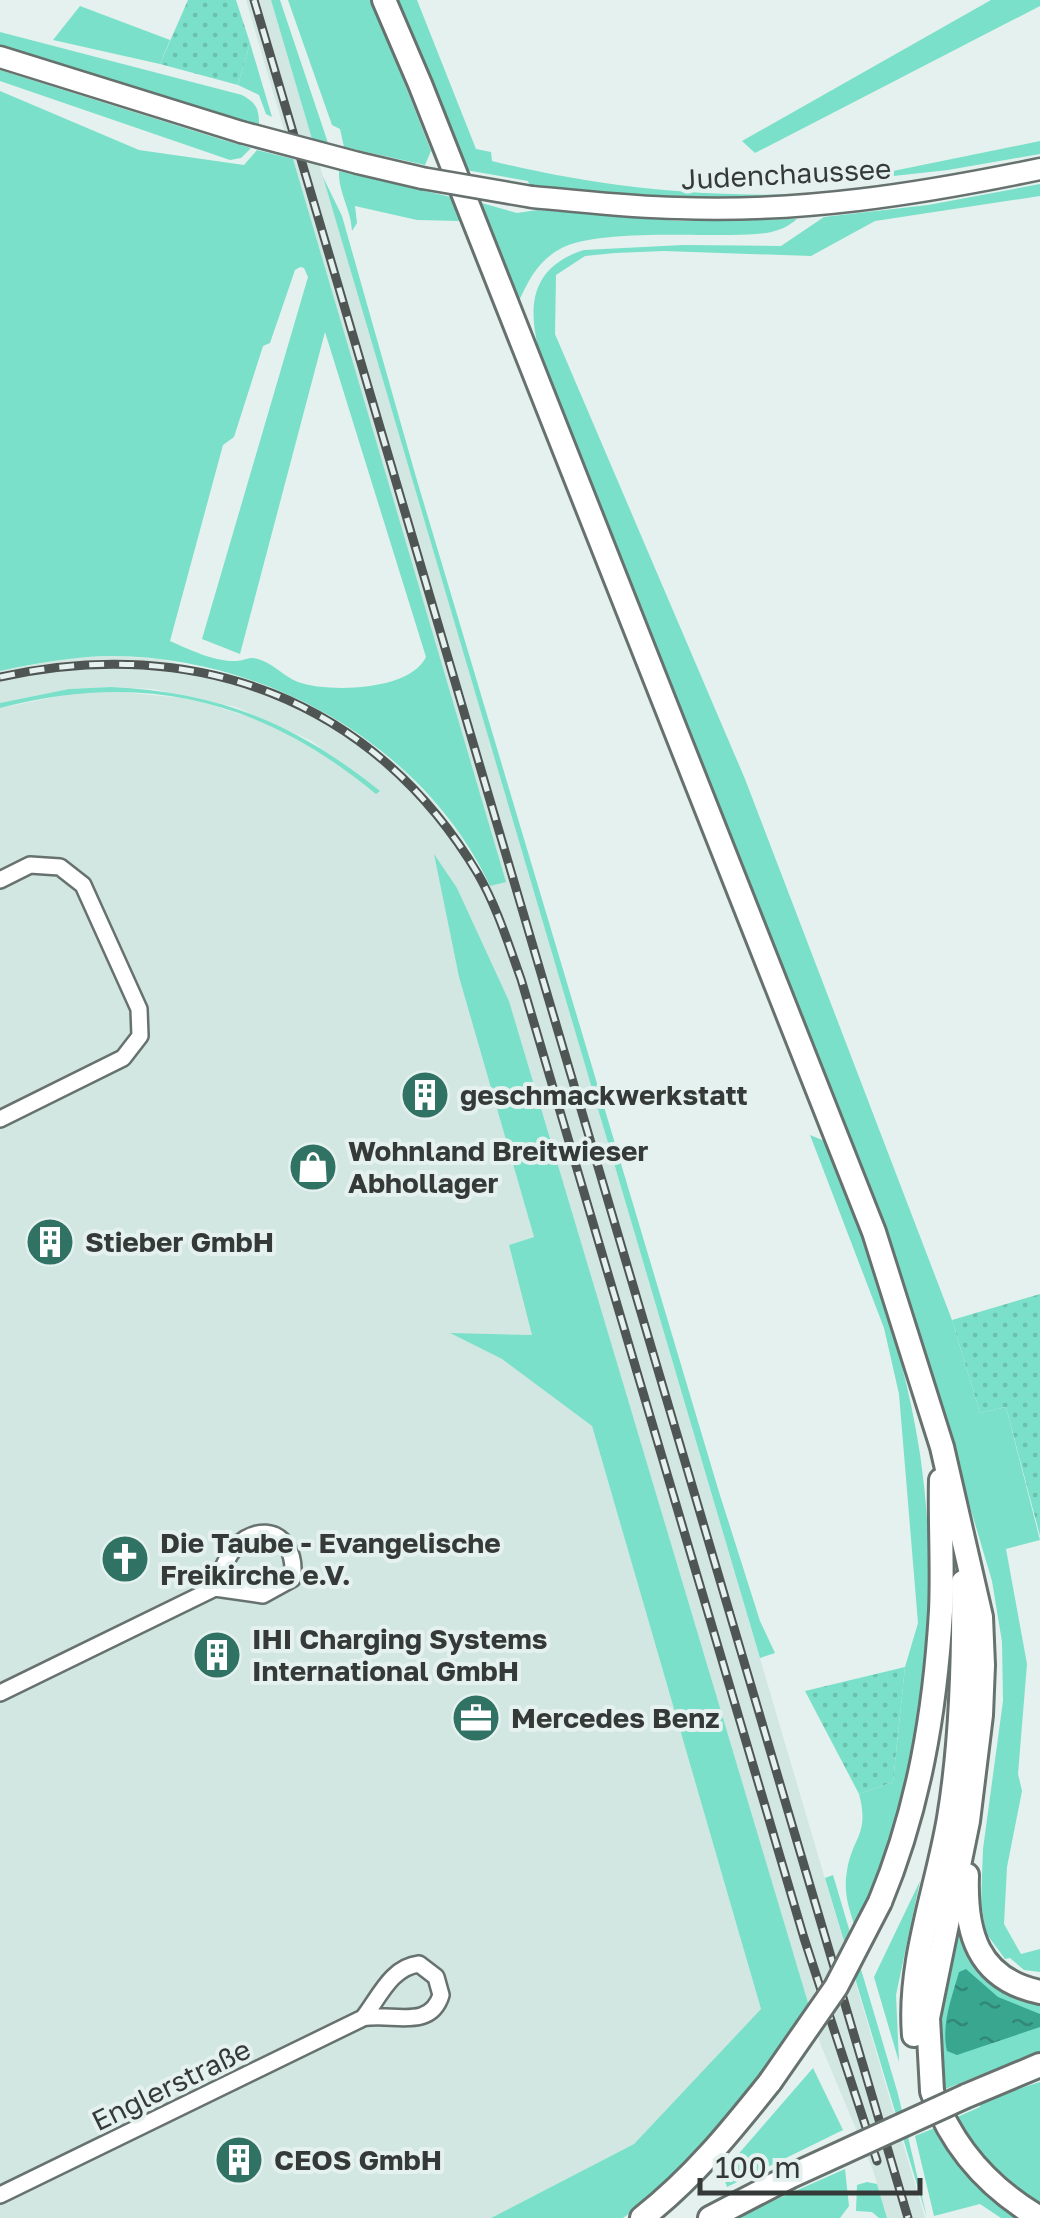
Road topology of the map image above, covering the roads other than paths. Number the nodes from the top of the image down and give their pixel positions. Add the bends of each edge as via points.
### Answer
1 (384, 0) edge
2 (0, 57) edge
3 (1040, 169) edge
4 (0, 880) edge
5 (0, 1119) edge
6 (942, 1447) junction
7 (962, 1544) junction
8 (215, 1588) junction
9 (0, 1693) edge
10 (968, 1821) junction
11 (1040, 1992) edge
12 (363, 2018) junction
13 (1040, 2065) edge
14 (932, 2091) junction
15 (0, 2195) edge
16 (734, 2204) junction
17 (642, 2218) edge
18 (692, 2218) edge
19 (710, 2218) edge
20 (1040, 2218) edge

1 - 6 main road via 874,1232
2 - 3 main road, Judenchaussee, bridge via 358,163 532,197 680,209 812,205
4 - 5 street via 30,865 60,867 82,885 139,1009 140,1036 124,1058
6 - 7 main road
6 - 17 main road, bridge via 941,1607 931,1719 907,1833 836,1987 722,2144
7 - 10 main road via 981,1617 983,1665
7 - 14 main road via 956,1762 914,1997 916,2049
8 - 8 street via 263,1594 279,1588 292,1578 291,1548 267,1534 247,1538
8 - 9 street
10 - 11 main road via 966,1910 973,1940 1003,1977
10 - 14 main road via 928,2018
12 - 12 street, Englerstraße via 420,2018 431,2012 441,1995 436,1977 419,1964 408,1965
12 - 15 street, Englerstraße
13 - 16 main road, bridge
14 - 20 main road via 968,2158
16 - 18 main road
16 - 19 main road

